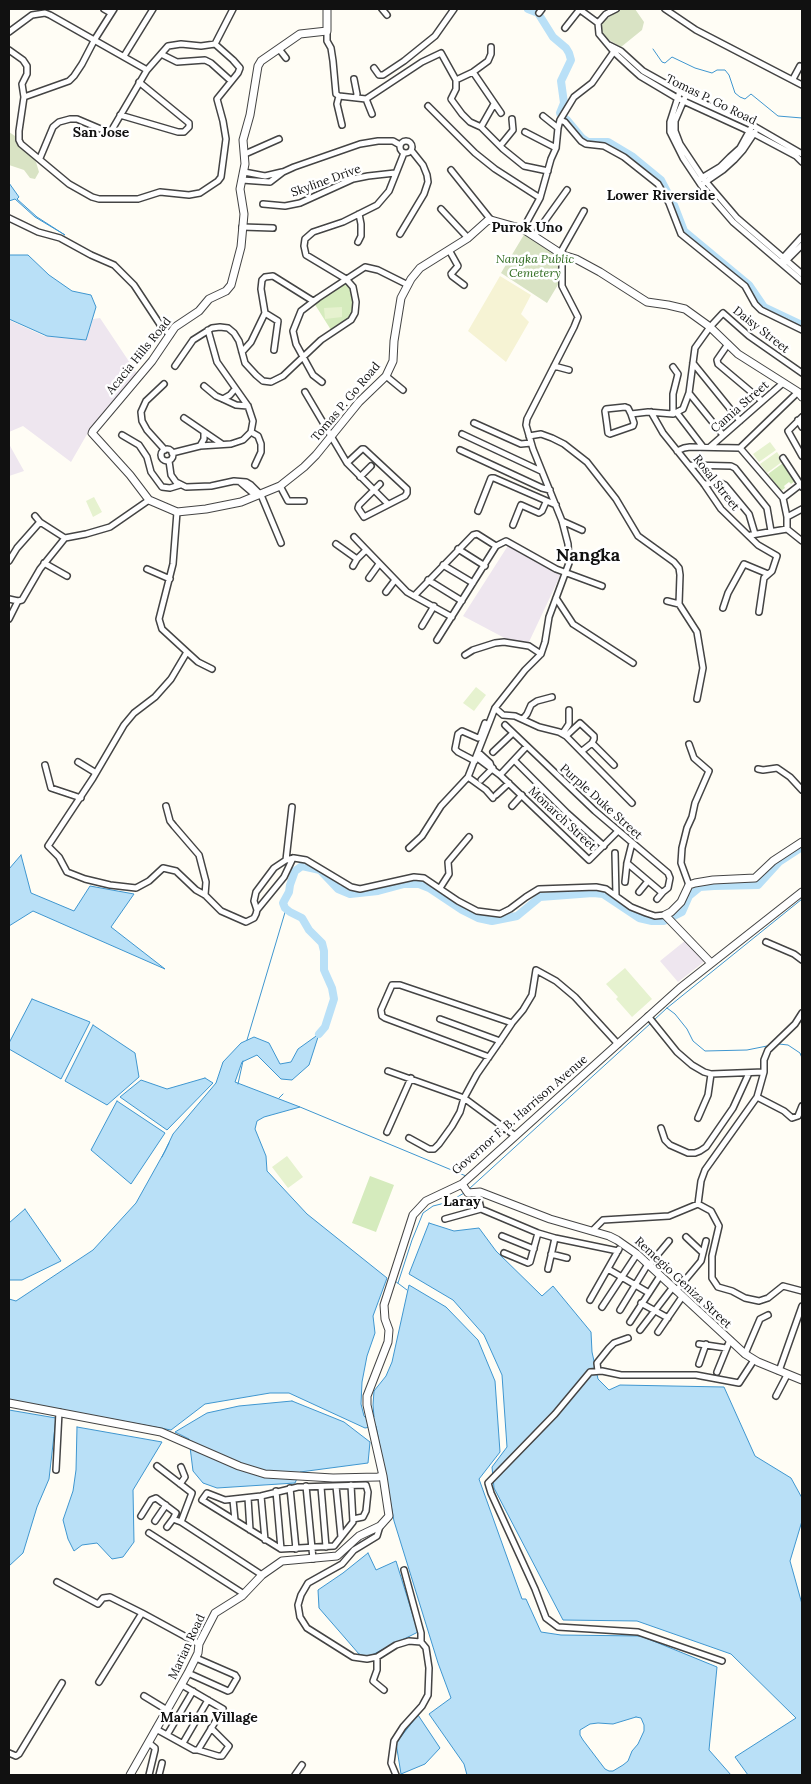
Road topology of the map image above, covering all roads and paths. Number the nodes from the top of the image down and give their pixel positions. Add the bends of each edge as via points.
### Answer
1 (104, 9) edge
2 (153, 9) edge
3 (233, 9) edge
4 (327, 9) edge
5 (382, 9) edge
6 (454, 9) edge
7 (579, 9) edge
8 (616, 9) edge
9 (665, 9) edge
10 (112, 11) edge
11 (51, 12) edge
12 (387, 14) dead end
13 (598, 23) junction
14 (565, 28) dead end
15 (327, 30) junction
16 (9, 32) edge
17 (94, 39) junction
18 (215, 44) junction
19 (491, 47) dead end
20 (279, 49) junction
21 (9, 50) edge
22 (615, 50) junction
23 (160, 54) junction
24 (124, 56) junction
25 (286, 58) dead end
26 (800, 66) dead end
27 (374, 68) dead end
28 (147, 70) junction
29 (473, 72) junction
30 (354, 79) dead end
31 (793, 79) junction
32 (456, 80) junction
33 (139, 82) junction
34 (231, 82) junction
35 (802, 85) edge
36 (339, 96) junction
37 (24, 97) junction
38 (356, 98) junction
39 (682, 98) junction
40 (366, 99) junction
41 (494, 104) junction
42 (428, 106) dead end
43 (501, 113) dead end
44 (372, 114) dead end
45 (120, 116) junction
46 (543, 116) dead end
47 (562, 118) junction
48 (512, 120) dead end
49 (342, 125) dead end
50 (481, 127) junction
51 (558, 128) junction
52 (753, 129) junction
53 (524, 132) dead end
54 (279, 139) dead end
55 (400, 145) junction
56 (500, 146) junction
57 (556, 148) junction
58 (411, 150) junction
59 (404, 153) junction
60 (245, 154) junction
61 (802, 154) edge
62 (40, 158) junction
63 (802, 162) edge
64 (452, 170) dead end
65 (548, 171) junction
66 (283, 172) junction
67 (395, 173) junction
68 (243, 176) junction
69 (264, 176) junction
70 (702, 181) junction
71 (266, 182) junction
72 (567, 190) dead end
73 (540, 198) junction
74 (263, 204) dead end
75 (441, 209) dead end
76 (584, 211) dead end
77 (359, 214) junction
78 (9, 218) edge
79 (492, 220) junction
80 (242, 227) junction
81 (273, 228) dead end
82 (523, 229) junction
83 (400, 234) dead end
84 (534, 236) junction
85 (468, 238) junction
86 (802, 238) edge
87 (358, 242) dead end
88 (802, 245) edge
89 (449, 250) junction
90 (563, 255) junction
91 (783, 261) junction
92 (802, 274) edge
93 (346, 279) junction
94 (802, 281) edge
95 (408, 285) junction
96 (464, 285) dead end
97 (313, 301) junction
98 (265, 313) junction
99 (710, 326) junction
100 (208, 330) junction
101 (802, 330) edge
102 (170, 335) junction
103 (728, 344) junction
104 (274, 350) dead end
105 (242, 352) junction
106 (303, 358) junction
107 (693, 363) junction
108 (175, 366) dead end
109 (554, 366) junction
110 (673, 367) dead end
111 (569, 370) dead end
112 (802, 373) edge
113 (386, 376) junction
114 (322, 382) dead end
115 (783, 383) junction
116 (164, 384) dead end
117 (204, 386) dead end
118 (235, 388) junction
119 (403, 390) dead end
120 (305, 392) dead end
121 (801, 392) edge
122 (690, 394) junction
123 (223, 399) junction
124 (762, 400) junction
125 (248, 406) junction
126 (651, 412) junction
127 (675, 413) junction
128 (631, 414) junction
129 (184, 418) dead end
130 (800, 419) edge
131 (740, 421) junction
132 (474, 423) dead end
133 (802, 427) edge
134 (204, 432) junction
135 (251, 432) junction
136 (92, 433) joint
137 (462, 434) dead end
138 (122, 435) dead end
139 (723, 435) junction
140 (332, 436) junction
141 (529, 436) junction
142 (531, 443) junction
143 (222, 444) junction
144 (200, 446) junction
145 (703, 446) junction
146 (710, 447) junction
147 (740, 448) junction
148 (164, 450) junction
149 (460, 450) dead end
150 (677, 451) junction
151 (172, 453) junction
152 (802, 456) edge
153 (783, 458) dead end
154 (169, 461) junction
155 (347, 463) junction
156 (256, 465) dead end
157 (690, 465) junction
158 (371, 466) dead end
159 (542, 471) junction
160 (360, 477) junction
161 (380, 484) dead end
162 (704, 484) junction
163 (180, 485) junction
164 (280, 486) junction
165 (802, 486) edge
166 (374, 490) junction
167 (550, 490) junction
168 (256, 494) junction
169 (783, 498) junction
170 (149, 500) junction
171 (304, 501) dead end
172 (546, 502) junction
173 (388, 504) junction
174 (556, 505) junction
175 (802, 509) edge
176 (478, 510) dead end
177 (177, 512) junction
178 (35, 516) dead end
179 (787, 517) junction
180 (562, 521) junction
181 (40, 522) junction
182 (513, 525) dead end
183 (788, 529) junction
184 (582, 530) dead end
185 (771, 531) junction
186 (754, 534) junction
187 (748, 536) junction
188 (354, 537) dead end
189 (65, 538) junction
190 (802, 541) edge
191 (281, 543) dead end
192 (336, 544) dead end
193 (496, 546) junction
194 (458, 549) junction
195 (366, 550) junction
196 (357, 559) junction
197 (9, 561) edge
198 (44, 563) junction
199 (379, 564) junction
200 (443, 565) junction
201 (353, 566) dead end
202 (485, 566) junction
203 (147, 569) dead end
204 (566, 572) junction
205 (768, 574) junction
206 (67, 576) dead end
207 (369, 578) dead end
208 (170, 579) junction
209 (394, 580) junction
210 (428, 580) junction
211 (473, 583) junction
212 (602, 586) dead end
213 (386, 592) dead end
214 (414, 596) junction
215 (9, 598) edge
216 (556, 598) junction
217 (18, 601) junction
218 (462, 601) junction
219 (667, 602) dead end
220 (679, 604) junction
221 (434, 606) junction
222 (723, 608) dead end
223 (759, 612) dead end
224 (452, 617) junction
225 (9, 619) edge
226 (422, 626) dead end
227 (437, 640) dead end
228 (187, 652) junction
229 (541, 654) junction
230 (465, 656) dead end
231 (633, 663) dead end
232 (212, 669) dead end
233 (552, 697) dead end
234 (697, 699) dead end
235 (495, 708) junction
236 (569, 710) dead end
237 (523, 719) junction
238 (484, 723) dead end
239 (505, 725) dead end
240 (513, 733) junction
241 (564, 735) junction
242 (592, 743) junction
243 (690, 744) dead end
244 (528, 746) junction
245 (582, 751) junction
246 (493, 752) dead end
247 (476, 756) junction
248 (514, 760) junction
249 (78, 762) dead end
250 (45, 765) dead end
251 (614, 765) dead end
252 (492, 767) junction
253 (758, 768) dead end
254 (96, 773) junction
255 (500, 775) junction
256 (468, 777) junction
257 (481, 780) dead end
258 (509, 783) junction
259 (802, 790) edge
260 (522, 796) junction
261 (81, 798) junction
262 (632, 803) dead end
263 (166, 806) dead end
264 (512, 806) dead end
265 (292, 807) dead end
266 (618, 831) junction
267 (469, 838) dead end
268 (802, 842) edge
269 (632, 843) junction
270 (604, 846) junction
271 (409, 848) dead end
272 (615, 853) dead end
273 (294, 858) junction
274 (286, 860) junction
275 (626, 864) junction
276 (648, 881) junction
277 (625, 882) dead end
278 (689, 885) junction
279 (440, 888) junction
280 (639, 892) dead end
281 (661, 892) junction
282 (802, 892) edge
283 (205, 895) junction
284 (616, 896) junction
285 (657, 899) dead end
286 (257, 910) junction
287 (668, 917) junction
288 (766, 942) dead end
289 (802, 960) edge
290 (711, 963) junction
291 (802, 1012) edge
292 (440, 1019) dead end
293 (651, 1020) junction
294 (512, 1023) junction
295 (500, 1041) junction
296 (618, 1044) junction
297 (489, 1057) junction
298 (388, 1071) dead end
299 (764, 1072) junction
300 (749, 1073) junction
301 (711, 1074) junction
302 (411, 1078) junction
303 (756, 1097) junction
304 (464, 1098) junction
305 (802, 1106) edge
306 (698, 1118) dead end
307 (661, 1128) dead end
308 (387, 1132) dead end
309 (514, 1135) junction
310 (410, 1138) dead end
311 (465, 1188) junction
312 (477, 1192) junction
313 (698, 1204) junction
314 (481, 1209) junction
315 (445, 1219) dead end
316 (592, 1232) junction
317 (538, 1233) junction
318 (502, 1236) dead end
319 (686, 1237) dead end
320 (555, 1238) junction
321 (669, 1241) dead end
322 (706, 1241) dead end
323 (624, 1243) junction
324 (534, 1249) junction
325 (618, 1251) junction
326 (504, 1253) dead end
327 (703, 1253) junction
328 (551, 1254) junction
329 (637, 1254) junction
330 (567, 1258) dead end
331 (648, 1265) junction
332 (548, 1269) dead end
333 (608, 1269) junction
334 (621, 1276) junction
335 (660, 1276) junction
336 (635, 1285) junction
337 (674, 1289) junction
338 (802, 1291) edge
339 (649, 1293) junction
340 (682, 1297) junction
341 (590, 1300) dead end
342 (642, 1303) junction
343 (802, 1306) edge
344 (602, 1307) dead end
345 (620, 1310) dead end
346 (654, 1310) junction
347 (768, 1315) dead end
348 (668, 1318) junction
349 (630, 1322) dead end
350 (640, 1330) dead end
351 (658, 1332) dead end
352 (628, 1338) dead end
353 (730, 1340) junction
354 (699, 1344) dead end
355 (706, 1344) junction
356 (726, 1348) junction
357 (745, 1354) junction
358 (754, 1360) junction
359 (699, 1364) dead end
360 (598, 1371) junction
361 (779, 1371) junction
362 (717, 1372) dead end
363 (787, 1374) junction
364 (802, 1380) edge
365 (776, 1396) dead end
366 (9, 1403) edge
367 (59, 1412) junction
368 (157, 1466) dead end
369 (181, 1467) dead end
370 (56, 1470) dead end
371 (383, 1476) junction
372 (180, 1484) junction
373 (351, 1485) junction
374 (306, 1486) junction
375 (336, 1486) junction
376 (321, 1487) junction
377 (290, 1488) junction
378 (276, 1491) junction
379 (261, 1496) junction
380 (248, 1498) junction
381 (233, 1500) junction
382 (166, 1505) junction
383 (141, 1516) dead end
384 (173, 1519) junction
385 (353, 1519) junction
386 (235, 1520) junction
387 (155, 1521) dead end
388 (181, 1522) junction
389 (380, 1526) junction
390 (168, 1528) dead end
391 (250, 1530) junction
392 (149, 1533) dead end
393 (341, 1537) junction
394 (265, 1540) junction
395 (326, 1547) junction
396 (312, 1548) junction
397 (281, 1549) junction
398 (296, 1549) junction
399 (312, 1559) junction
400 (404, 1570) dead end
401 (262, 1575) junction
402 (58, 1582) dead end
403 (244, 1594) junction
404 (142, 1613) junction
405 (421, 1642) junction
406 (199, 1644) junction
407 (377, 1657) junction
408 (196, 1658) junction
409 (722, 1661) dead end
410 (188, 1673) junction
411 (99, 1682) dead end
412 (62, 1683) dead end
413 (182, 1685) junction
414 (384, 1690) dead end
415 (193, 1691) junction
416 (144, 1696) dead end
417 (208, 1700) junction
418 (167, 1710) junction
419 (211, 1728) junction
420 (156, 1729) junction
421 (167, 1735) junction
422 (150, 1742) junction
423 (183, 1743) junction
424 (198, 1750) junction
425 (9, 1753) edge
426 (162, 1763) dead end
427 (302, 1765) dead end
428 (130, 1775) edge
429 (149, 1775) edge
430 (159, 1775) edge
431 (295, 1775) edge
432 (396, 1775) edge

1 - 10 street
2 - 24 street
3 - 18 street
4 - 15 street
5 - 12 street
6 - 27 street via 435,36 404,61 383,75
7 - 13 street
7 - 14 street
8 - 13 street
9 - 31 street via 696,30
10 - 17 street
11 - 16 street via 32,15
11 - 17 street
13 - 22 street, Tomas P. Go Road via 599,34
15 - 20 street, Acacia Hills Road via 300,34
15 - 36 street via 336,94
17 - 24 street
17 - 37 street via 69,81
18 - 23 street via 168,46
18 - 34 street via 240,68
19 - 29 street via 488,61
20 - 25 street
20 - 60 street, Acacia Hills Road via 258,66 243,140
21 - 37 street via 27,66 22,84
22 - 39 street, Tomas P. Go Road via 640,76
22 - 39 street, Tomas P. Go Road via 643,71 680,91
22 - 47 street via 592,83 574,98
23 - 28 street
23 - 34 street via 177,62 205,60
24 - 28 street
26 - 31 street
28 - 33 street
29 - 32 street
29 - 41 street
30 - 38 street
31 - 35 street
32 - 40 street via 441,53
32 - 50 street via 452,101 470,122
33 - 45 street
33 - 45 street via 189,123 189,127 178,132
34 - 62 street via 217,99 226,139 223,169 218,181 200,192 189,196 165,192 138,199 100,199 69,184
36 - 38 street
36 - 49 street via 337,104
37 - 62 street via 19,140
38 - 40 street
39 - 52 street, Tomas P. Go Road
39 - 70 street via 670,122 670,132 682,158
40 - 44 street
41 - 43 street
41 - 50 street
42 - 73 street via 475,153
45 - 62 street via 110,133 77,119 59,122 53,127
46 - 51 street
47 - 51 street
47 - 101 street via 581,141 604,146 624,156 658,184 681,234 745,286 761,310
48 - 56 street via 513,130
50 - 56 street
51 - 57 street
52 - 61 street, Tomas P. Go Road
52 - 63 street, Tomas P. Go Road
52 - 70 street via 734,160
53 - 57 street
54 - 60 street
55 - 58 street via 408,141
55 - 59 street
55 - 66 street via 378,141 360,144
56 - 65 street via 524,166
57 - 65 street
58 - 59 street
58 - 83 street via 423,165 428,182
59 - 67 street
60 - 68 street, Acacia Hills Road
64 - 79 street
65 - 73 street
66 - 69 street
66 - 71 street
67 - 74 street, Skyline Drive via 353,179 300,203 286,206
67 - 77 street via 382,200
68 - 69 street
68 - 71 street
68 - 80 street, Acacia Hills Road via 240,189 244,206
69 - 71 street
70 - 91 street via 733,222
72 - 84 street
73 - 82 street
75 - 85 street
76 - 90 street via 562,248
77 - 87 street via 361,236
77 - 93 street via 313,232 305,239 306,255
78 - 102 street via 60,238 114,265 134,285
79 - 82 street
79 - 85 street, Tomas P. Go Road
80 - 81 street
80 - 102 street, Acacia Hills Road via 241,247 231,285 209,299
82 - 84 street
84 - 90 street
85 - 89 street, Tomas P. Go Road
86 - 91 street
88 - 91 street
89 - 95 street, Tomas P. Go Road via 420,268
89 - 96 street via 458,266 451,274
90 - 99 street via 600,272 646,302 685,309
90 - 109 street via 562,286 578,317
91 - 92 street
91 - 94 street
93 - 95 street via 365,267
93 - 97 street
93 - 106 street via 353,287 355,313 351,320
95 - 113 street, Tomas P. Go Road via 401,298 393,361
97 - 98 street via 269,276 262,280
97 - 106 street via 301,311 293,331
98 - 104 street via 278,321
98 - 105 street via 255,336
99 - 103 street
99 - 107 street via 696,348
99 - 112 street, Daisy Street via 725,313 749,336
100 - 105 street via 220,326 228,328 234,333
100 - 108 street via 193,340
100 - 118 street via 217,362
102 - 136 street, Acacia Hills Road
103 - 115 street
103 - 124 street via 717,360 718,364
105 - 106 street via 256,375 271,382 284,376
106 - 114 street
107 - 122 street
107 - 131 street
109 - 111 street
109 - 141 street via 527,419
110 - 127 street via 678,374 673,394
113 - 119 street
113 - 140 street, Tomas P. Go Road via 359,402
115 - 121 street
115 - 124 street, Camia Street
116 - 148 street via 141,412 147,430
117 - 123 street
118 - 123 street
118 - 125 street
120 - 140 street
121 - 147 street
122 - 127 street via 686,405
122 - 139 street
123 - 125 street
124 - 131 street, Camia Street
125 - 135 street via 253,421
126 - 127 street
126 - 128 street
126 - 150 street, Rosal Street
127 - 145 street
128 - 128 street via 633,426 614,434 608,433 606,409 625,407
129 - 134 street
130 - 133 street
130 - 152 street via 788,431
131 - 139 street, Camia Street
132 - 142 street via 521,444
134 - 143 street
134 - 144 street
135 - 143 street via 243,440
135 - 156 street via 258,436 261,444
136 - 170 street, Tomas P. Go Road
137 - 159 street
138 - 163 street via 139,445 162,487
139 - 146 street, Camia Street
140 - 155 street
140 - 164 street, Tomas P. Go Road via 310,461
141 - 142 street
141 - 220 street via 541,434 564,444 591,467 616,498 638,536 679,568
142 - 159 street
143 - 144 street
144 - 151 street
145 - 146 street
145 - 150 street
146 - 147 street
147 - 169 street
148 - 151 street
148 - 154 street via 162,457
149 - 167 street
150 - 157 street, Rosal Street
151 - 154 street
153 - 165 street
154 - 163 street via 171,475
155 - 160 street
155 - 173 street via 364,449 407,489 405,496
157 - 162 street, Rosal Street
157 - 185 street via 735,468 767,508
158 - 160 street
159 - 167 street
160 - 166 street
161 - 166 street
162 - 186 street via 725,484 749,514
162 - 187 street, Rosal Street via 721,509
163 - 168 street via 198,488 234,481
164 - 168 street, Tomas P. Go Road
164 - 171 street via 288,501
165 - 169 street
166 - 173 street
166 - 173 street via 358,506 364,517
167 - 174 street
168 - 177 street, Tomas P. Go Road via 206,509
168 - 191 street
169 - 179 street
170 - 177 street, Tomas P. Go Road
170 - 189 street via 110,528
172 - 174 street
172 - 176 street via 491,478
172 - 182 street via 539,512 522,505
174 - 180 street
175 - 179 street
177 - 208 street via 176,550
178 - 181 street
179 - 183 street
180 - 184 street
180 - 204 street via 570,553
181 - 189 street
181 - 197 street
183 - 185 street
183 - 190 street
185 - 186 street
186 - 187 street
187 - 205 street, Rosal Street via 776,556
188 - 195 street
189 - 198 street
192 - 196 street
193 - 194 street via 475,534
193 - 202 street
193 - 204 street via 506,541
194 - 200 street
194 - 202 street
195 - 196 street
195 - 199 street
196 - 201 street
198 - 206 street
198 - 217 street via 24,598
199 - 207 street
199 - 209 street
200 - 210 street
200 - 211 street
202 - 211 street
203 - 208 street
204 - 212 street
204 - 216 street
205 - 222 street via 744,564
205 - 223 street via 762,584
208 - 228 street via 159,619 162,629
209 - 213 street
209 - 214 street
210 - 214 street
210 - 218 street
211 - 218 street
214 - 221 street
215 - 217 street
216 - 229 street
216 - 231 street via 573,624
217 - 225 street
218 - 224 street
219 - 220 street
220 - 234 street via 696,632 703,668
221 - 224 street
221 - 226 street
224 - 227 street
228 - 232 street
228 - 254 street via 171,679 124,725
229 - 230 street via 528,646 495,642
229 - 235 street
233 - 237 street via 531,704
235 - 237 street via 503,715
235 - 247 street
236 - 241 street via 569,724
237 - 241 street
238 - 247 street, Monarch Street via 478,738 462,731 458,734 455,748 458,752
239 - 240 street, Purple Duke Street
240 - 244 street, Purple Duke Street
240 - 246 street
241 - 242 street via 582,723 594,736
241 - 245 street
242 - 245 street
242 - 251 street
243 - 278 street via 694,758 709,771 695,802 681,857
244 - 248 street
244 - 266 street, Purple Duke Street
245 - 262 street
247 - 252 street, Monarch Street
247 - 256 street
248 - 255 street
248 - 270 street
249 - 254 street
250 - 261 street via 51,788
252 - 255 street, Monarch Street
252 - 257 street
253 - 259 street via 777,768
254 - 261 street
255 - 258 street, Monarch Street
256 - 258 street via 495,797
256 - 271 street
258 - 260 street, Monarch Street
260 - 264 street
260 - 270 street, Monarch Street via 589,860
261 - 283 street via 48,846 59,856 66,872 136,888 163,868 170,869
263 - 283 street via 170,821 199,854 206,882
265 - 274 street
266 - 269 street, Purple Duke Street
266 - 270 street, Monarch Street
267 - 279 street via 448,862 449,874
268 - 278 street via 772,861 755,878
269 - 275 street
269 - 281 street, Purple Duke Street via 668,873 668,888
272 - 284 street
273 - 274 street
273 - 279 street via 313,863 351,887 360,889 414,877 424,878
273 - 286 street via 284,877
274 - 286 street via 274,868 256,892
275 - 276 street
275 - 277 street
276 - 280 street
276 - 281 street
278 - 287 street via 681,902
279 - 284 street via 477,910 500,914 539,889 596,887
281 - 285 street
282 - 290 street, Governor F. B. Harrison Avenue
283 - 286 street via 220,911 244,922 254,918
284 - 287 street via 646,914
287 - 290 street
288 - 289 street
290 - 293 street, Governor F. B. Harrison Avenue
291 - 299 street via 795,1024 768,1050
292 - 295 street
293 - 296 street, Governor F. B. Harrison Avenue
293 - 301 street via 677,1052 692,1065
294 - 295 street
294 - 296 street via 532,995 536,970 575,996
294 - 297 street via 392,985 381,1010 384,1018
295 - 297 street
296 - 309 street, Governor F. B. Harrison Avenue
297 - 304 street
298 - 302 street
299 - 300 street
299 - 303 street
300 - 301 street
300 - 307 street via 733,1108 700,1151 688,1152 670,1145
301 - 306 street via 708,1095
302 - 304 street
302 - 308 street
303 - 305 street via 792,1118 798,1116
303 - 313 street via 705,1170
304 - 309 street
304 - 310 street via 452,1126 434,1149
309 - 311 street, Governor F. B. Harrison Avenue
311 - 312 street, Remegio Geniza Street
311 - 371 street, Governor F. B. Harrison Avenue via 426,1201 413,1215 384,1305 388,1342 367,1396
312 - 314 street
312 - 316 street, Remegio Geniza Street
313 - 316 street via 669,1216 603,1220
313 - 338 street via 711,1211 719,1226 712,1256 712,1278 718,1287 759,1301 783,1286
314 - 315 street
314 - 317 street
316 - 323 street, Remegio Geniza Street
317 - 320 street
317 - 324 street
318 - 324 street
319 - 327 street
320 - 325 street
320 - 328 street
321 - 331 street
322 - 327 street
323 - 325 street
323 - 329 street, Remegio Geniza Street
324 - 326 street via 529,1263
325 - 333 street
327 - 337 street via 701,1261
328 - 330 street
328 - 332 street
329 - 331 street, Remegio Geniza Street
329 - 334 street
331 - 335 street, Remegio Geniza Street
331 - 336 street
333 - 334 street
333 - 341 street
334 - 336 street
334 - 344 street
335 - 337 street, Remegio Geniza Street
335 - 339 street
336 - 339 street
336 - 345 street
337 - 340 street, Remegio Geniza Street
337 - 346 street
339 - 342 street
340 - 348 street
340 - 353 street, Remegio Geniza Street
342 - 346 street
342 - 349 street
343 - 361 street
346 - 348 street
346 - 350 street
347 - 357 street via 760,1320
348 - 351 street
352 - 360 street via 609,1348 597,1363
353 - 356 street
353 - 357 street, Remegio Geniza Street
354 - 355 street
355 - 356 street
355 - 359 street
356 - 362 street
357 - 358 street, Remegio Geniza Street
358 - 360 street via 739,1383 696,1375 621,1375
358 - 361 street, Remegio Geniza Street
360 - 409 street via 590,1372 493,1477 488,1483 491,1493 546,1618 558,1627 638,1632
361 - 363 street, Remegio Geniza Street
363 - 364 street, Remegio Geniza Street
363 - 365 street
366 - 367 street
367 - 370 street
367 - 371 street via 161,1432 239,1466 266,1474 333,1478
368 - 372 street
369 - 372 street via 185,1477
371 - 389 street via 389,1516
372 - 388 street via 192,1494
373 - 375 street
373 - 385 street
373 - 385 street via 366,1485 368,1492 364,1516
374 - 376 street
374 - 377 street
374 - 396 street
375 - 376 street
375 - 393 street
376 - 395 street
377 - 378 street
377 - 398 street
378 - 379 street
378 - 397 street
379 - 380 street
379 - 394 street
380 - 381 street
380 - 391 street
381 - 386 street
381 - 386 street via 207,1493 202,1500
382 - 383 street via 152,1499
382 - 384 street via 176,1513
382 - 387 street
384 - 388 street
384 - 390 street
385 - 393 street
386 - 391 street
388 - 401 street
389 - 399 street, Marian Road via 359,1536 337,1556
389 - 407 street via 377,1536 354,1550 342,1564 308,1583 298,1605 302,1622 312,1632 353,1657
391 - 394 street
392 - 403 street
393 - 395 street via 334,1546
394 - 397 street
395 - 396 street
396 - 398 street
396 - 399 street
397 - 398 street
399 - 401 street, Marian Road via 282,1561
400 - 405 street
401 - 403 street, Marian Road
402 - 404 street via 98,1604 103,1598 110,1597
403 - 406 street, Marian Road via 215,1614
404 - 406 street
404 - 411 street
405 - 407 street via 401,1643
405 - 432 street via 428,1656 428,1695 394,1741 391,1763
406 - 408 street, Marian Road
407 - 414 street via 373,1681
408 - 410 street, Marian Road
408 - 410 street via 235,1675 230,1690
410 - 413 street, Marian Road
412 - 425 street via 19,1754
413 - 415 street
413 - 418 street, Marian Road
415 - 417 street
415 - 421 street
416 - 418 street
417 - 419 street via 223,1709
417 - 423 street
418 - 420 street, Marian Road
419 - 424 street
419 - 424 street via 229,1746 222,1756
420 - 421 street
420 - 422 street, Marian Road
421 - 423 street
422 - 428 street, Marian Road
422 - 429 street via 156,1750
423 - 424 street
426 - 430 street
427 - 431 street

